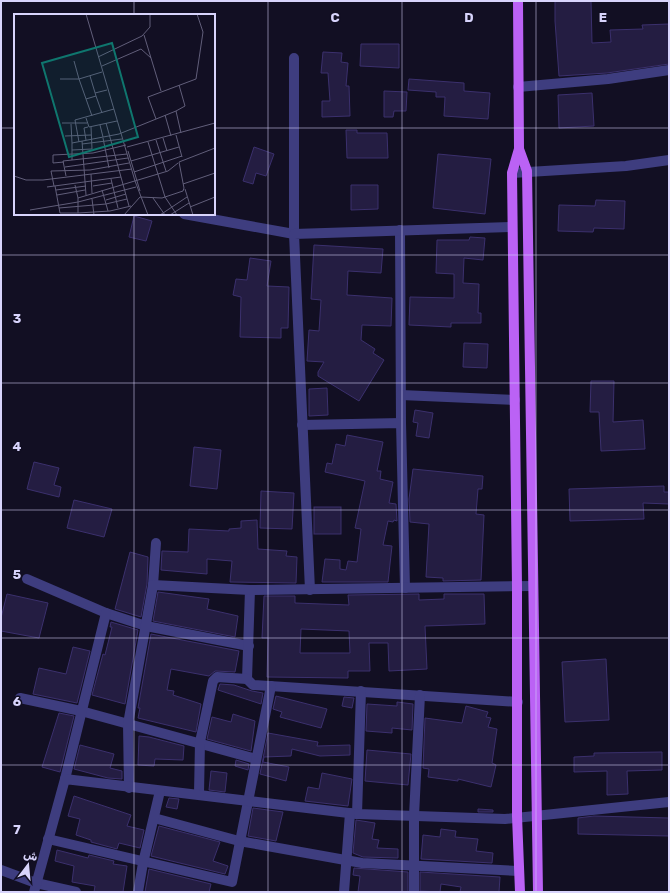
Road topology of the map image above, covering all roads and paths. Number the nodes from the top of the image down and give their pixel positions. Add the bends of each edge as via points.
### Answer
1 (518, 1) edge
2 (294, 58) dead end
3 (669, 70) edge
4 (518, 87) junction
5 (519, 149) junction
6 (669, 160) edge
7 (528, 171) junction
8 (512, 173) junction
9 (190, 215) edge
10 (512, 227) junction
11 (400, 230) junction
12 (294, 234) junction
13 (401, 395) junction
14 (515, 400) junction
15 (401, 423) junction
16 (302, 425) junction
17 (156, 543) dead end
18 (27, 579) dead end
19 (153, 585) junction
20 (533, 586) junction
21 (517, 587) junction
22 (405, 588) junction
23 (250, 590) junction
24 (310, 590) junction
25 (106, 613) junction
26 (146, 626) junction
27 (249, 646) junction
28 (247, 679) junction
29 (271, 686) junction
30 (361, 691) junction
31 (420, 695) junction
32 (20, 698) dead end
33 (518, 702) junction
34 (82, 711) junction
35 (128, 724) junction
36 (200, 742) junction
37 (256, 759) junction
38 (65, 779) junction
39 (129, 788) junction
40 (160, 791) junction
41 (199, 794) junction
42 (248, 800) junction
43 (669, 802) edge
44 (353, 814) junction
45 (536, 815) junction
46 (414, 816) junction
47 (517, 816) junction
48 (154, 818) junction
49 (48, 840) junction
50 (240, 841) junction
51 (346, 860) junction
52 (143, 863) junction
53 (414, 866) junction
54 (1, 870) edge
55 (519, 871) junction
56 (35, 887) edge
57 (76, 892) edge
58 (138, 892) edge
59 (344, 892) edge
60 (414, 892) edge
61 (520, 892) edge
62 (538, 892) edge

1 - 4 main road
2 - 12 street
3 - 4 street via 608,80
4 - 5 main road
5 - 7 main road
5 - 8 main road
6 - 7 street via 626,166
7 - 8 street
7 - 20 main road
8 - 10 main road
9 - 12 street
10 - 11 street
10 - 14 main road
11 - 12 street
11 - 13 street
12 - 16 street
13 - 14 street
13 - 15 street
14 - 21 main road
15 - 16 street
15 - 22 street
16 - 24 street
17 - 19 street
18 - 25 street
19 - 23 street
19 - 26 street
20 - 21 street
20 - 45 main road
21 - 22 street
21 - 33 main road
22 - 24 street
23 - 24 street
23 - 27 street
25 - 26 street
25 - 34 street
26 - 27 street
26 - 35 street
27 - 28 street
28 - 29 street via 253,684
28 - 36 street via 217,677 213,681
29 - 30 street
29 - 37 street
30 - 31 street
30 - 44 street
31 - 33 street
31 - 46 street
32 - 34 street
33 - 47 main road
34 - 35 street
34 - 38 street
35 - 36 street
35 - 39 street
36 - 37 street
36 - 41 street
37 - 42 street
38 - 39 street
38 - 49 street
39 - 40 street
40 - 41 street
40 - 48 street
41 - 42 street
42 - 44 street
42 - 50 street
43 - 45 street
44 - 46 street
44 - 51 street
45 - 47 street
45 - 62 main road
46 - 47 street via 505,819
46 - 53 street
47 - 55 main road
48 - 50 street
48 - 52 street
49 - 52 street
49 - 56 street
50 - 51 street
50 - 52 street via 232,882
51 - 53 street
51 - 59 street
52 - 58 street
53 - 55 street
53 - 60 street
54 - 56 street
55 - 61 main road
56 - 57 street

